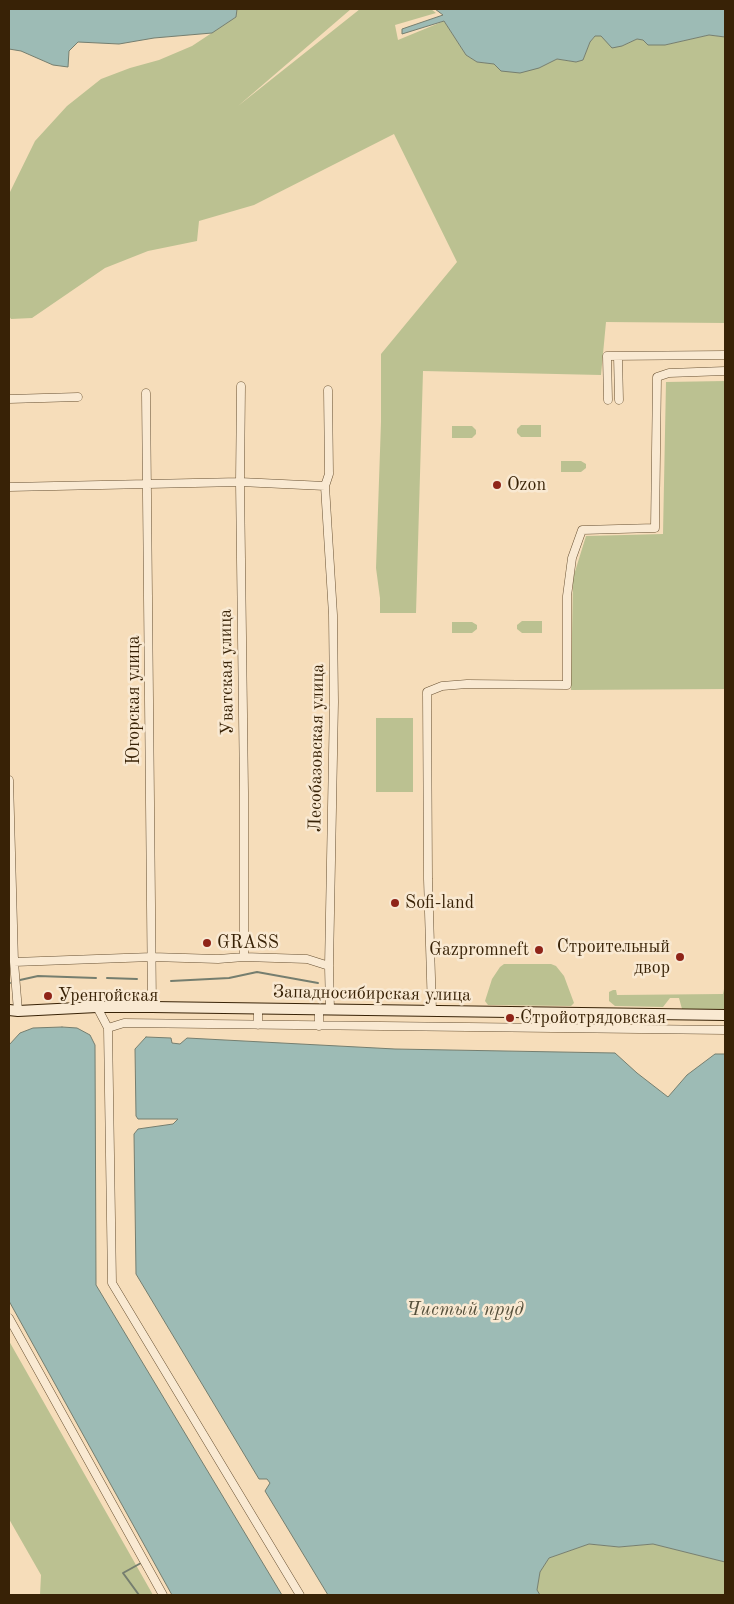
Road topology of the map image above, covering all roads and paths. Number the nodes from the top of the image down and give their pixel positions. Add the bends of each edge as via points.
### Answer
1 (725, 355) edge
2 (618, 356) junction
3 (725, 370) edge
4 (241, 386) dead end
5 (328, 390) dead end
6 (146, 393) dead end
7 (78, 398) dead end
8 (9, 399) edge
9 (608, 400) dead end
10 (619, 400) dead end
11 (240, 482) junction
12 (146, 484) junction
13 (325, 486) junction
14 (9, 487) edge
15 (9, 780) edge
16 (10, 896) edge
17 (152, 956) junction
18 (244, 957) junction
19 (329, 966) junction
20 (12, 967) edge
21 (97, 1007) junction
22 (152, 1007) junction
23 (204, 1008) junction
24 (258, 1008) junction
25 (319, 1010) junction
26 (330, 1010) junction
27 (432, 1011) junction
28 (12, 1012) edge
29 (520, 1013) junction
30 (647, 1014) junction
31 (725, 1015) edge
32 (204, 1024) junction
33 (258, 1025) junction
34 (319, 1026) junction
35 (517, 1027) junction
36 (108, 1028) junction
37 (647, 1029) junction
38 (725, 1030) edge
39 (9, 1318) edge
40 (163, 1595) edge
41 (300, 1595) edge

1 - 2 street
2 - 9 street via 607,356
2 - 10 street
3 - 27 street via 668,372 657,377 655,528 582,530 572,558 567,596 567,685 467,684 442,686 427,692
4 - 11 street, Уватская улица
5 - 13 street, Лесобазовская улица via 329,474
6 - 12 street, Югорская улица
7 - 8 street
11 - 12 street
11 - 13 street
11 - 18 street, Уватская улица
12 - 14 street
12 - 17 street, Югорская улица
13 - 19 street, Лесобазовская улица via 333,615 334,702
15 - 16 street
16 - 20 street
17 - 18 street
17 - 20 street
17 - 22 street, Югорская улица
18 - 19 street via 306,959
19 - 26 street, Лесобазовская улица
20 - 28 street
21 - 22 main road, Западносибирская улица
21 - 28 main road, Западносибирская улица
21 - 36 street
22 - 23 main road, Западносибирская улица
23 - 24 main road, Западносибирская улица
23 - 32 street
24 - 25 main road, Западносибирская улица
24 - 33 street
25 - 26 main road, Западносибирская улица
25 - 34 street
26 - 27 main road, Западносибирская улица
27 - 29 main road, Западносибирская улица
29 - 30 main road, Западносибирская улица
29 - 35 street
30 - 31 main road, Западносибирская улица
30 - 37 street
32 - 33 street
32 - 36 street via 124,1023
33 - 34 street
34 - 35 street
35 - 37 street
36 - 41 street via 112,1282
37 - 38 street
39 - 40 street

